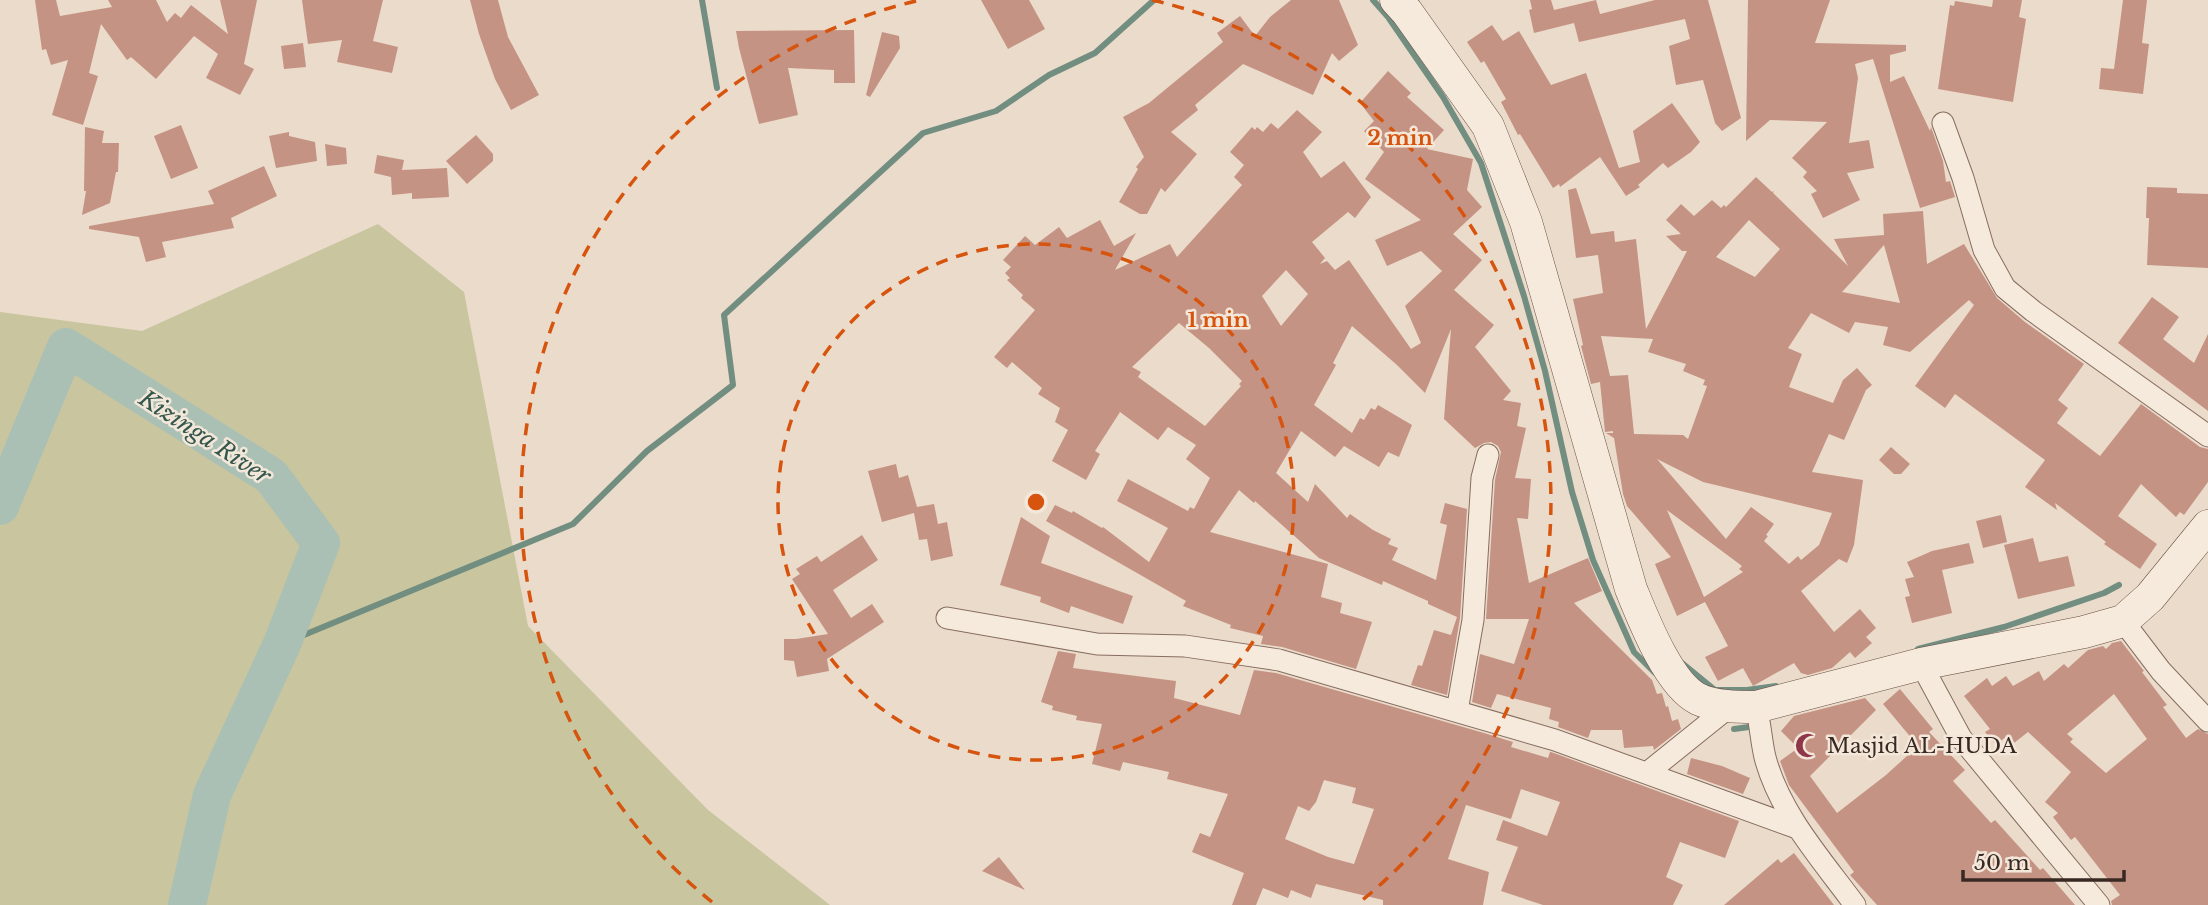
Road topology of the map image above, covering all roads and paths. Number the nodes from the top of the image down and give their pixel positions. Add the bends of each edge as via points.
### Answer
1 (1396, 0) edge
2 (1943, 122) dead end
3 (2208, 436) edge
4 (1488, 455) dead end
5 (2208, 526) edge
6 (947, 618) dead end
7 (2123, 621) junction
8 (1920, 664) junction
9 (1743, 707) junction
10 (1457, 711) junction
11 (2208, 721) edge
12 (1647, 773) junction
13 (1797, 828) junction
14 (1855, 905) edge
15 (2099, 905) edge

1 - 9 street via 1488,126 1526,222 1631,589 1651,636 1671,670 1697,698
2 - 3 street via 1984,250 2006,288
4 - 10 street via 1482,478 1473,620
5 - 7 street via 2150,597
6 - 10 street via 1097,644 1185,646 1279,660
7 - 8 street
7 - 11 street
8 - 9 street
8 - 15 street via 1961,738
9 - 12 street
9 - 13 street
10 - 12 street
12 - 13 street
13 - 14 street

